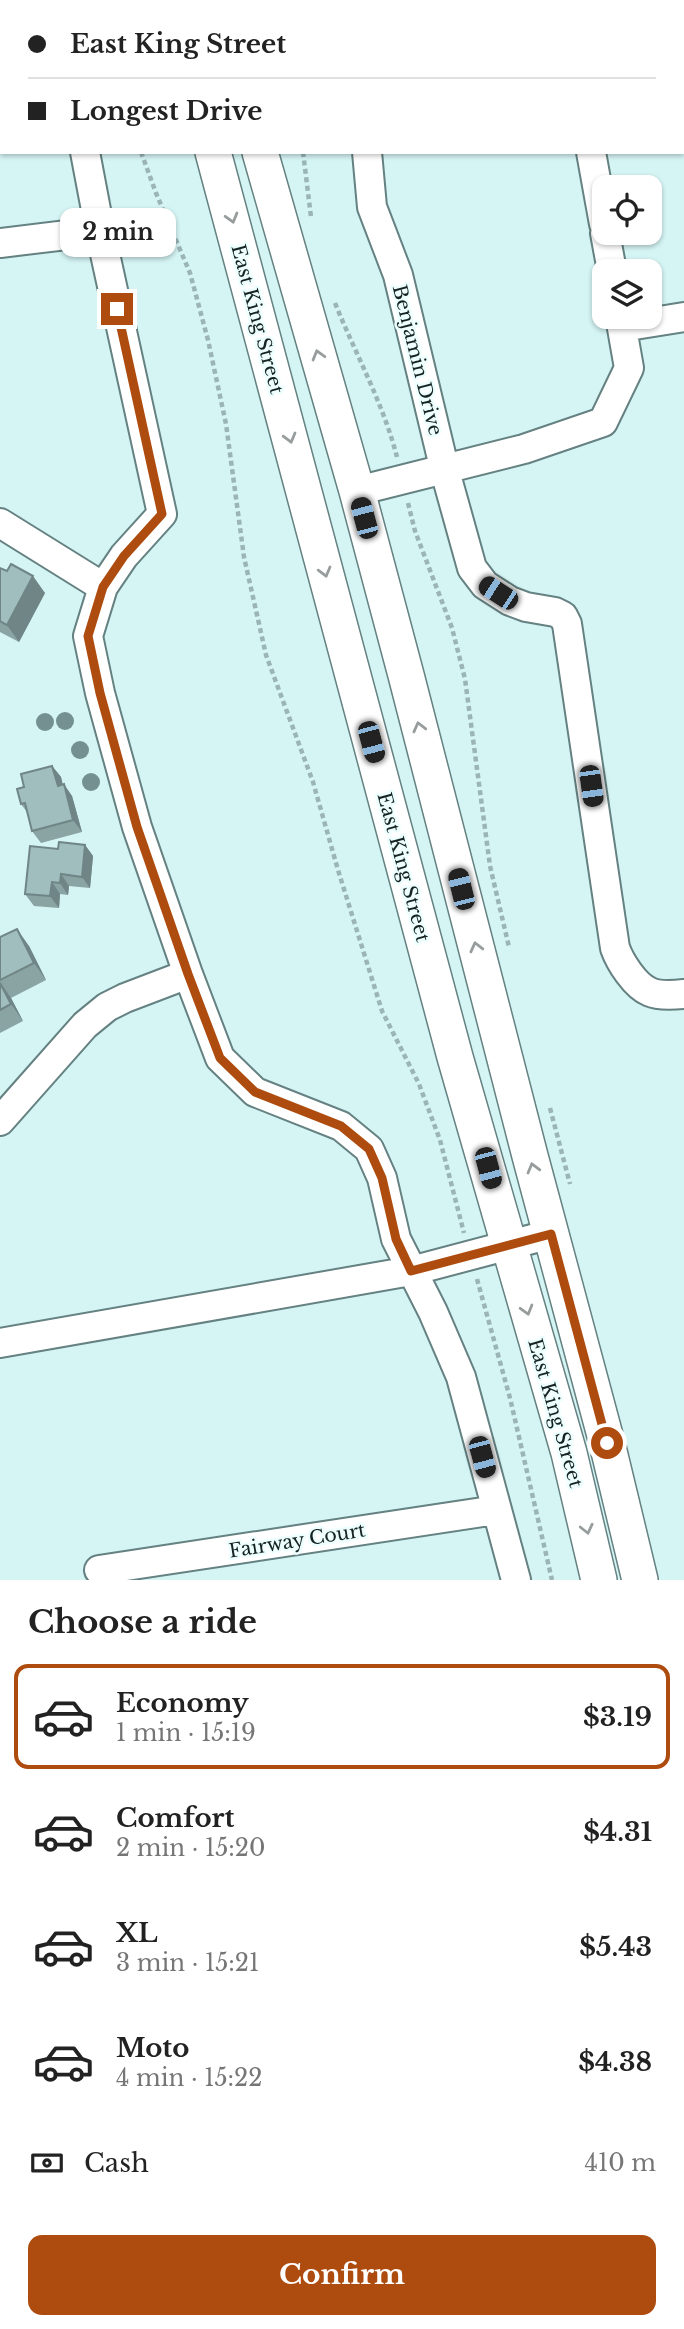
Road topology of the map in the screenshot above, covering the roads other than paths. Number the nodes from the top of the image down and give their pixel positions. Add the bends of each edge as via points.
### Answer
1 (85, 154) edge
2 (214, 154) edge
3 (261, 154) edge
4 (367, 154) edge
5 (591, 154) edge
6 (595, 175) edge
7 (100, 231) junction
8 (0, 243) edge
9 (684, 317) edge
10 (662, 319) edge
11 (622, 329) edge
12 (445, 471) junction
13 (357, 491) junction
14 (0, 523) edge
15 (103, 587) junction
16 (188, 974) junction
17 (684, 994) edge
18 (0, 1121) edge
19 (551, 1234) junction
20 (508, 1244) junction
21 (411, 1271) junction
22 (0, 1343) edge
23 (496, 1510) junction
24 (99, 1570) dead end
25 (516, 1580) edge
26 (599, 1580) edge
27 (640, 1580) edge

1 - 7 street
2 -> 20 main road, East King Street
13 -> 3 main road, East King Street
4 - 12 street, Benjamin Drive via 372,207 398,275
5 - 6 street
7 - 8 street
7 - 15 street via 162,514
9 - 10 street
11 - 12 street via 629,368 603,422
12 - 13 street
12 - 17 street, Benjamin Drive via 471,568 485,585 510,601 555,612 567,624 615,948 626,970 649,992
19 -> 13 main road, East King Street
14 - 15 street
15 - 16 street via 88,636 100,693 137,827
16 - 18 street via 107,1007
16 - 21 street via 228,1068 255,1092 341,1126 369,1149 382,1178 396,1239
19 - 20 street
19 - 27 main road, East King Street
20 - 21 street
20 -> 26 main road, East King Street via 569,1453
21 - 22 street
21 - 23 street via 461,1377
23 - 24 street, Fairway Court
23 - 25 street

